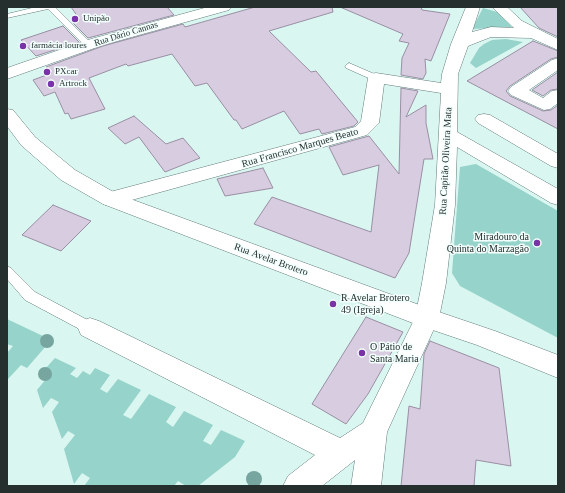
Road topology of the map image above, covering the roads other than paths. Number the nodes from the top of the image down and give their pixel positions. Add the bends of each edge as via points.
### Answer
1 (46, 7) edge
2 (51, 7) edge
3 (224, 7) edge
4 (473, 7) edge
5 (499, 7) edge
6 (7, 16) edge
7 (534, 34) junction
8 (459, 44) junction
9 (558, 44) edge
10 (89, 45) junction
11 (558, 63) edge
12 (349, 66) dead end
13 (7, 74) edge
14 (376, 78) junction
15 (450, 89) junction
16 (558, 95) edge
17 (7, 114) edge
18 (484, 119) dead end
19 (449, 135) junction
20 (558, 162) edge
21 (558, 198) edge
22 (110, 199) junction
23 (7, 271) edge
24 (427, 318) junction
25 (90, 328) joint
26 (558, 367) edge
27 (373, 432) junction
28 (341, 453) junction
29 (298, 486) edge
30 (366, 486) edge

1 - 6 lane
2 - 10 lane
3 - 10 street, Rua Dário Cannas
4 - 8 street, Rua Capitão Oliveira Mata
5 - 7 street via 517,24
7 - 8 street via 491,32
7 - 9 street
8 - 15 street, Rua Capitão Oliveira Mata via 450,74
10 - 13 street, Rua Dário Cannas
11 - 16 street via 517,91 544,105
12 - 14 lane
14 - 15 street
14 - 22 street, Rua Francisco Marques Beato via 370,123 361,131
15 - 19 street, Rua Capitão Oliveira Mata
17 - 22 street, Rua Avelar Brotero via 28,141 68,175
18 - 20 street
19 - 21 street
19 - 24 street, Rua Capitão Oliveira Mata via 445,205
22 - 24 street, Rua Avelar Brotero
23 - 25 lane via 30,296
24 - 26 street, Rua Avelar Brotero
24 - 27 street, Rua Capitão Oliveira Mata
25 - 28 street
27 - 28 street
27 - 30 street
28 - 29 street

